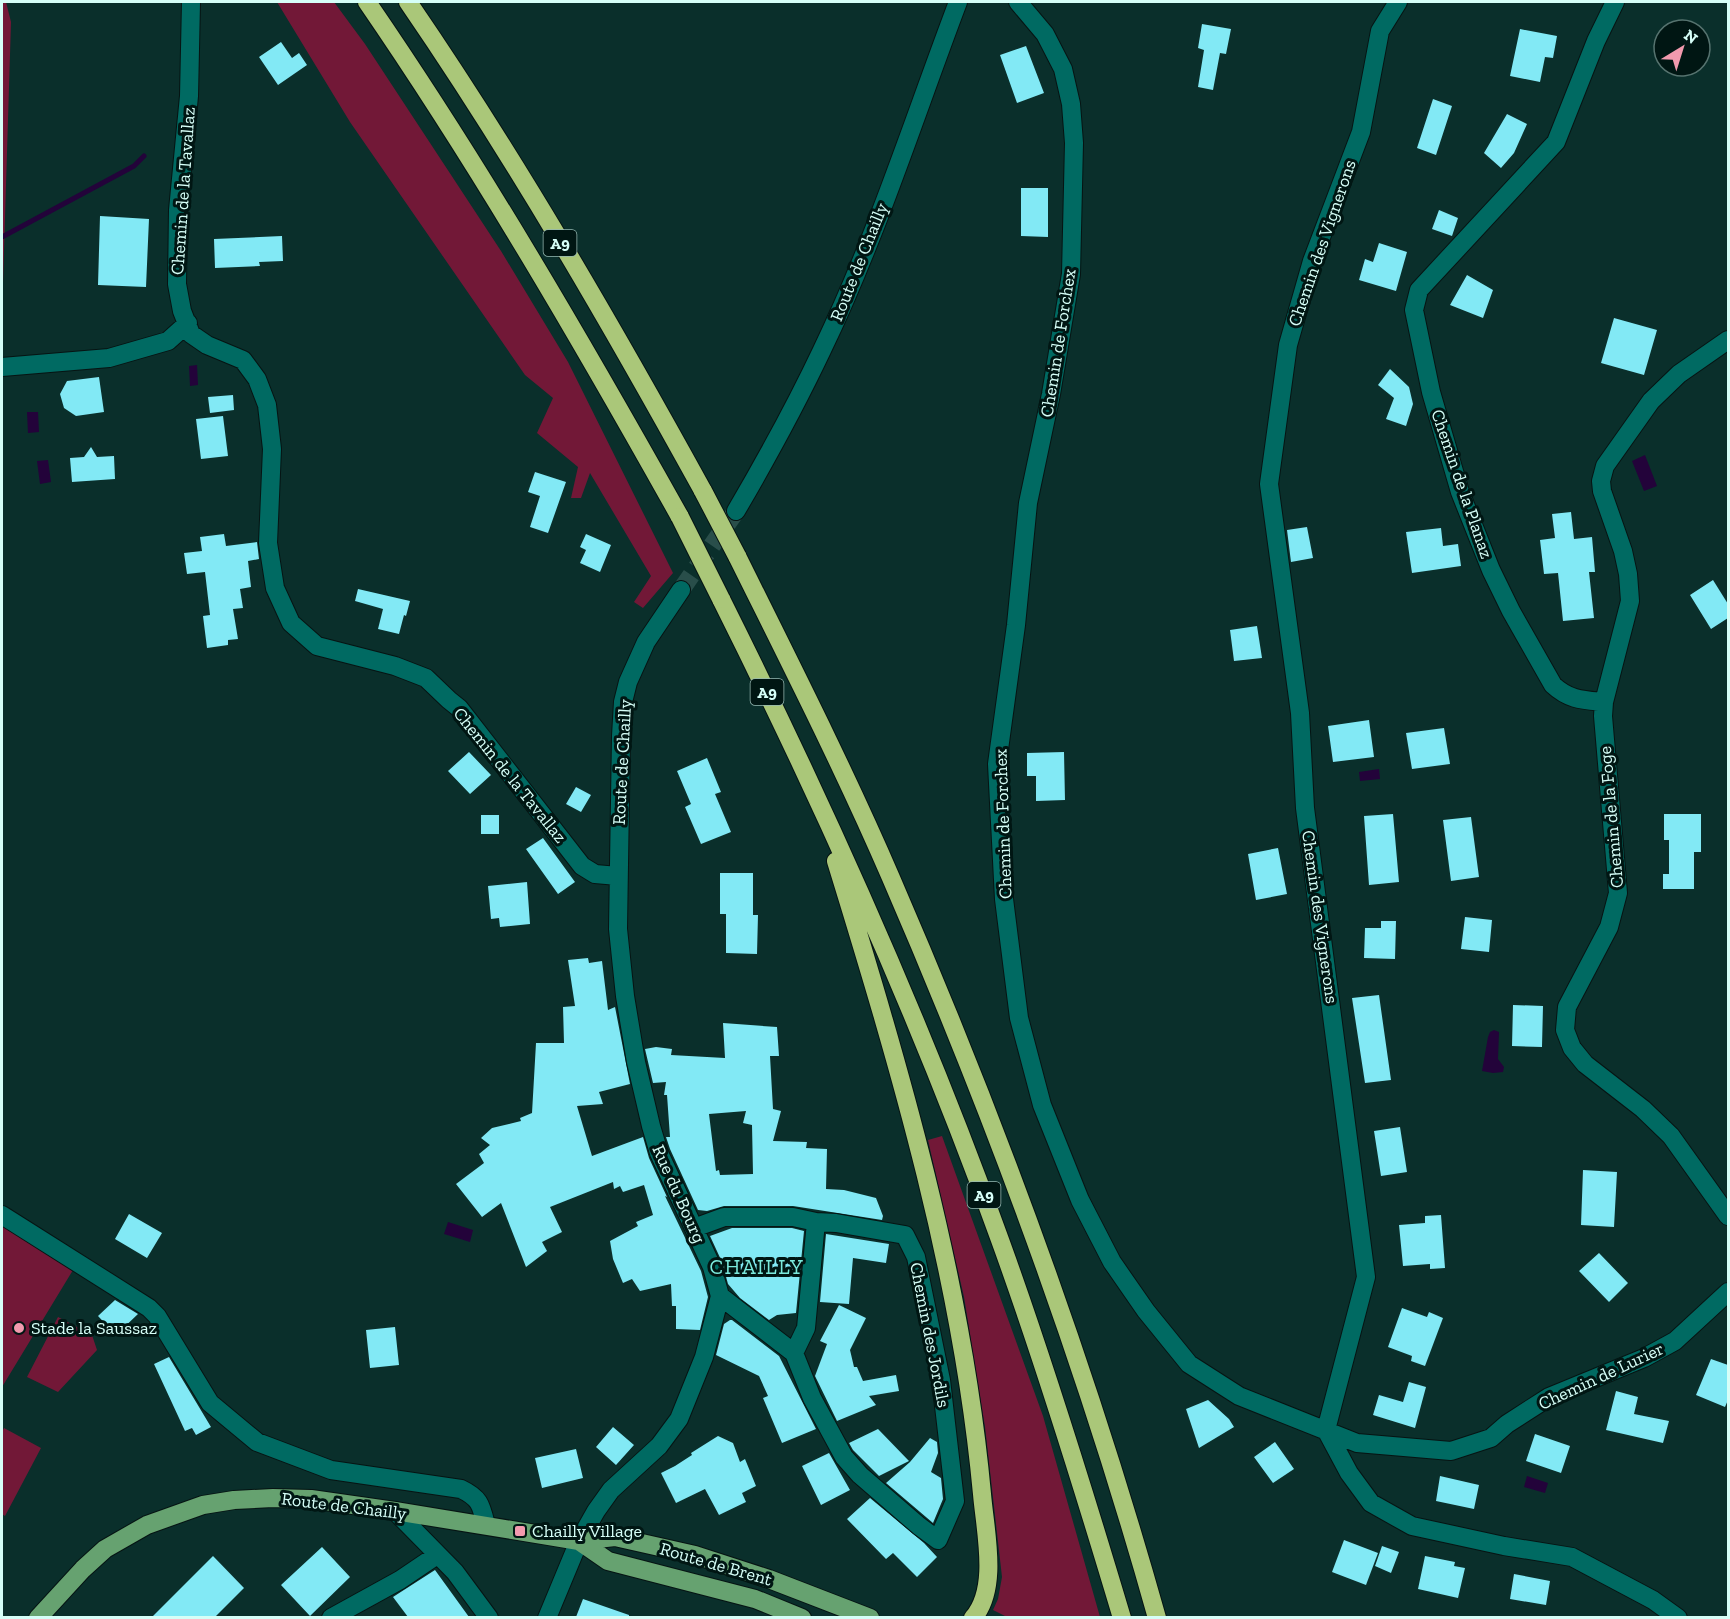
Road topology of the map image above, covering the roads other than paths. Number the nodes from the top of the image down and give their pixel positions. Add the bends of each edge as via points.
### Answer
1 (191, 2) edge
2 (368, 2) edge
3 (408, 2) edge
4 (958, 2) edge
5 (1018, 2) edge
6 (1398, 2) edge
7 (1616, 2) edge
8 (188, 323) junction
9 (1728, 340) edge
10 (2, 367) edge
11 (735, 510) tunnel mouth
12 (681, 590) tunnel mouth
13 (1604, 702) junction
14 (813, 785) junction
15 (618, 876) junction
16 (2, 1215) edge
17 (1728, 1216) edge
18 (816, 1222) junction
19 (694, 1228) junction
20 (1728, 1292) edge
21 (720, 1296) junction
22 (794, 1353) junction
23 (1326, 1430) junction
24 (1358, 1443) joint
25 (395, 1511) junction
26 (486, 1525) junction
27 (579, 1541) junction
28 (437, 1555) junction
29 (38, 1617) edge
30 (332, 1617) edge
31 (489, 1617) edge
32 (547, 1617) edge
33 (802, 1617) edge
34 (870, 1617) edge
35 (973, 1617) edge
36 (1122, 1617) edge
37 (1157, 1617) edge
38 (1678, 1617) edge

1 - 8 street, Chemin de la Tavallaz via 177,284
2 - 14 highway, A9, bridge via 490,190 680,517
3 - 37 highway, A9, bridge via 588,288 703,491 805,692 890,875 1027,1215 1106,1447
4 - 11 street, Route de Chailly via 859,265 823,348 783,430
5 - 23 street, Chemin de Forchex via 1045,34 1063,69 1074,143 1071,274 1028,503 997,764 1004,899 1019,1018 1042,1105 1080,1200 1112,1262 1146,1311 1189,1364 1239,1396
6 - 23 street, Chemin des Vignerons via 1380,31 1361,132 1312,261 1288,345 1269,484 1300,713 1305,808 1366,1277
7 - 13 street, Chemin de la Planaz via 1596,41 1556,142 1419,290 1414,310 1431,392 1460,492 1491,570 1553,685 1575,700
8 - 10 street via 168,341 109,358
8 - 15 street, Chemin de la Tavallaz via 191,334 199,340 243,360 267,405 272,449 268,543 275,588 291,623 317,646 426,678 459,708 582,866 595,874
9 - 13 street via 1679,374 1651,402 1605,466 1602,491 1623,551 1630,601
12 - 15 street, Route de Chailly via 646,642 623,702
13 - 17 street, Chemin de la Foge via 1602,716 1618,893 1609,927 1567,1007 1565,1030 1572,1048 1586,1064 1671,1136
14 - 35 highway via 900,1072 955,1303 979,1461 988,1563 986,1596
14 - 36 highway, A9 via 898,977 1000,1237
15 - 19 street, Rue du Bourg via 619,950 636,1062 659,1153
16 - 26 street via 149,1308 210,1403 257,1442 331,1470 461,1489 478,1500
18 - 19 street, Chemin des Jordils via 793,1216 724,1217
18 - 22 street via 806,1328
18 - 22 street, Chemin des Jordils via 905,1235 916,1257 941,1380 955,1501 938,1540 844,1457 812,1398
19 - 21 street, Rue du Bourg
20 - 24 street, Chemin de Lurier via 1675,1341 1644,1358 1548,1397 1491,1438 1450,1451
21 - 22 street
21 - 27 street via 704,1357 679,1419 659,1446 611,1490
23 - 24 street, Chemin de Forchex
23 - 38 street via 1371,1503 1412,1526 1572,1557
25 - 26 main road, Route de Chailly
25 - 28 street
25 - 29 main road, Route de Chailly via 311,1499 234,1500 203,1505 147,1525 105,1549
26 - 27 main road, Route de Chailly
27 - 32 street
27 - 33 main road, Route de Brent via 608,1561 756,1599
27 - 34 main road, Route de Brent via 615,1536 695,1555
28 - 30 street
28 - 31 street

